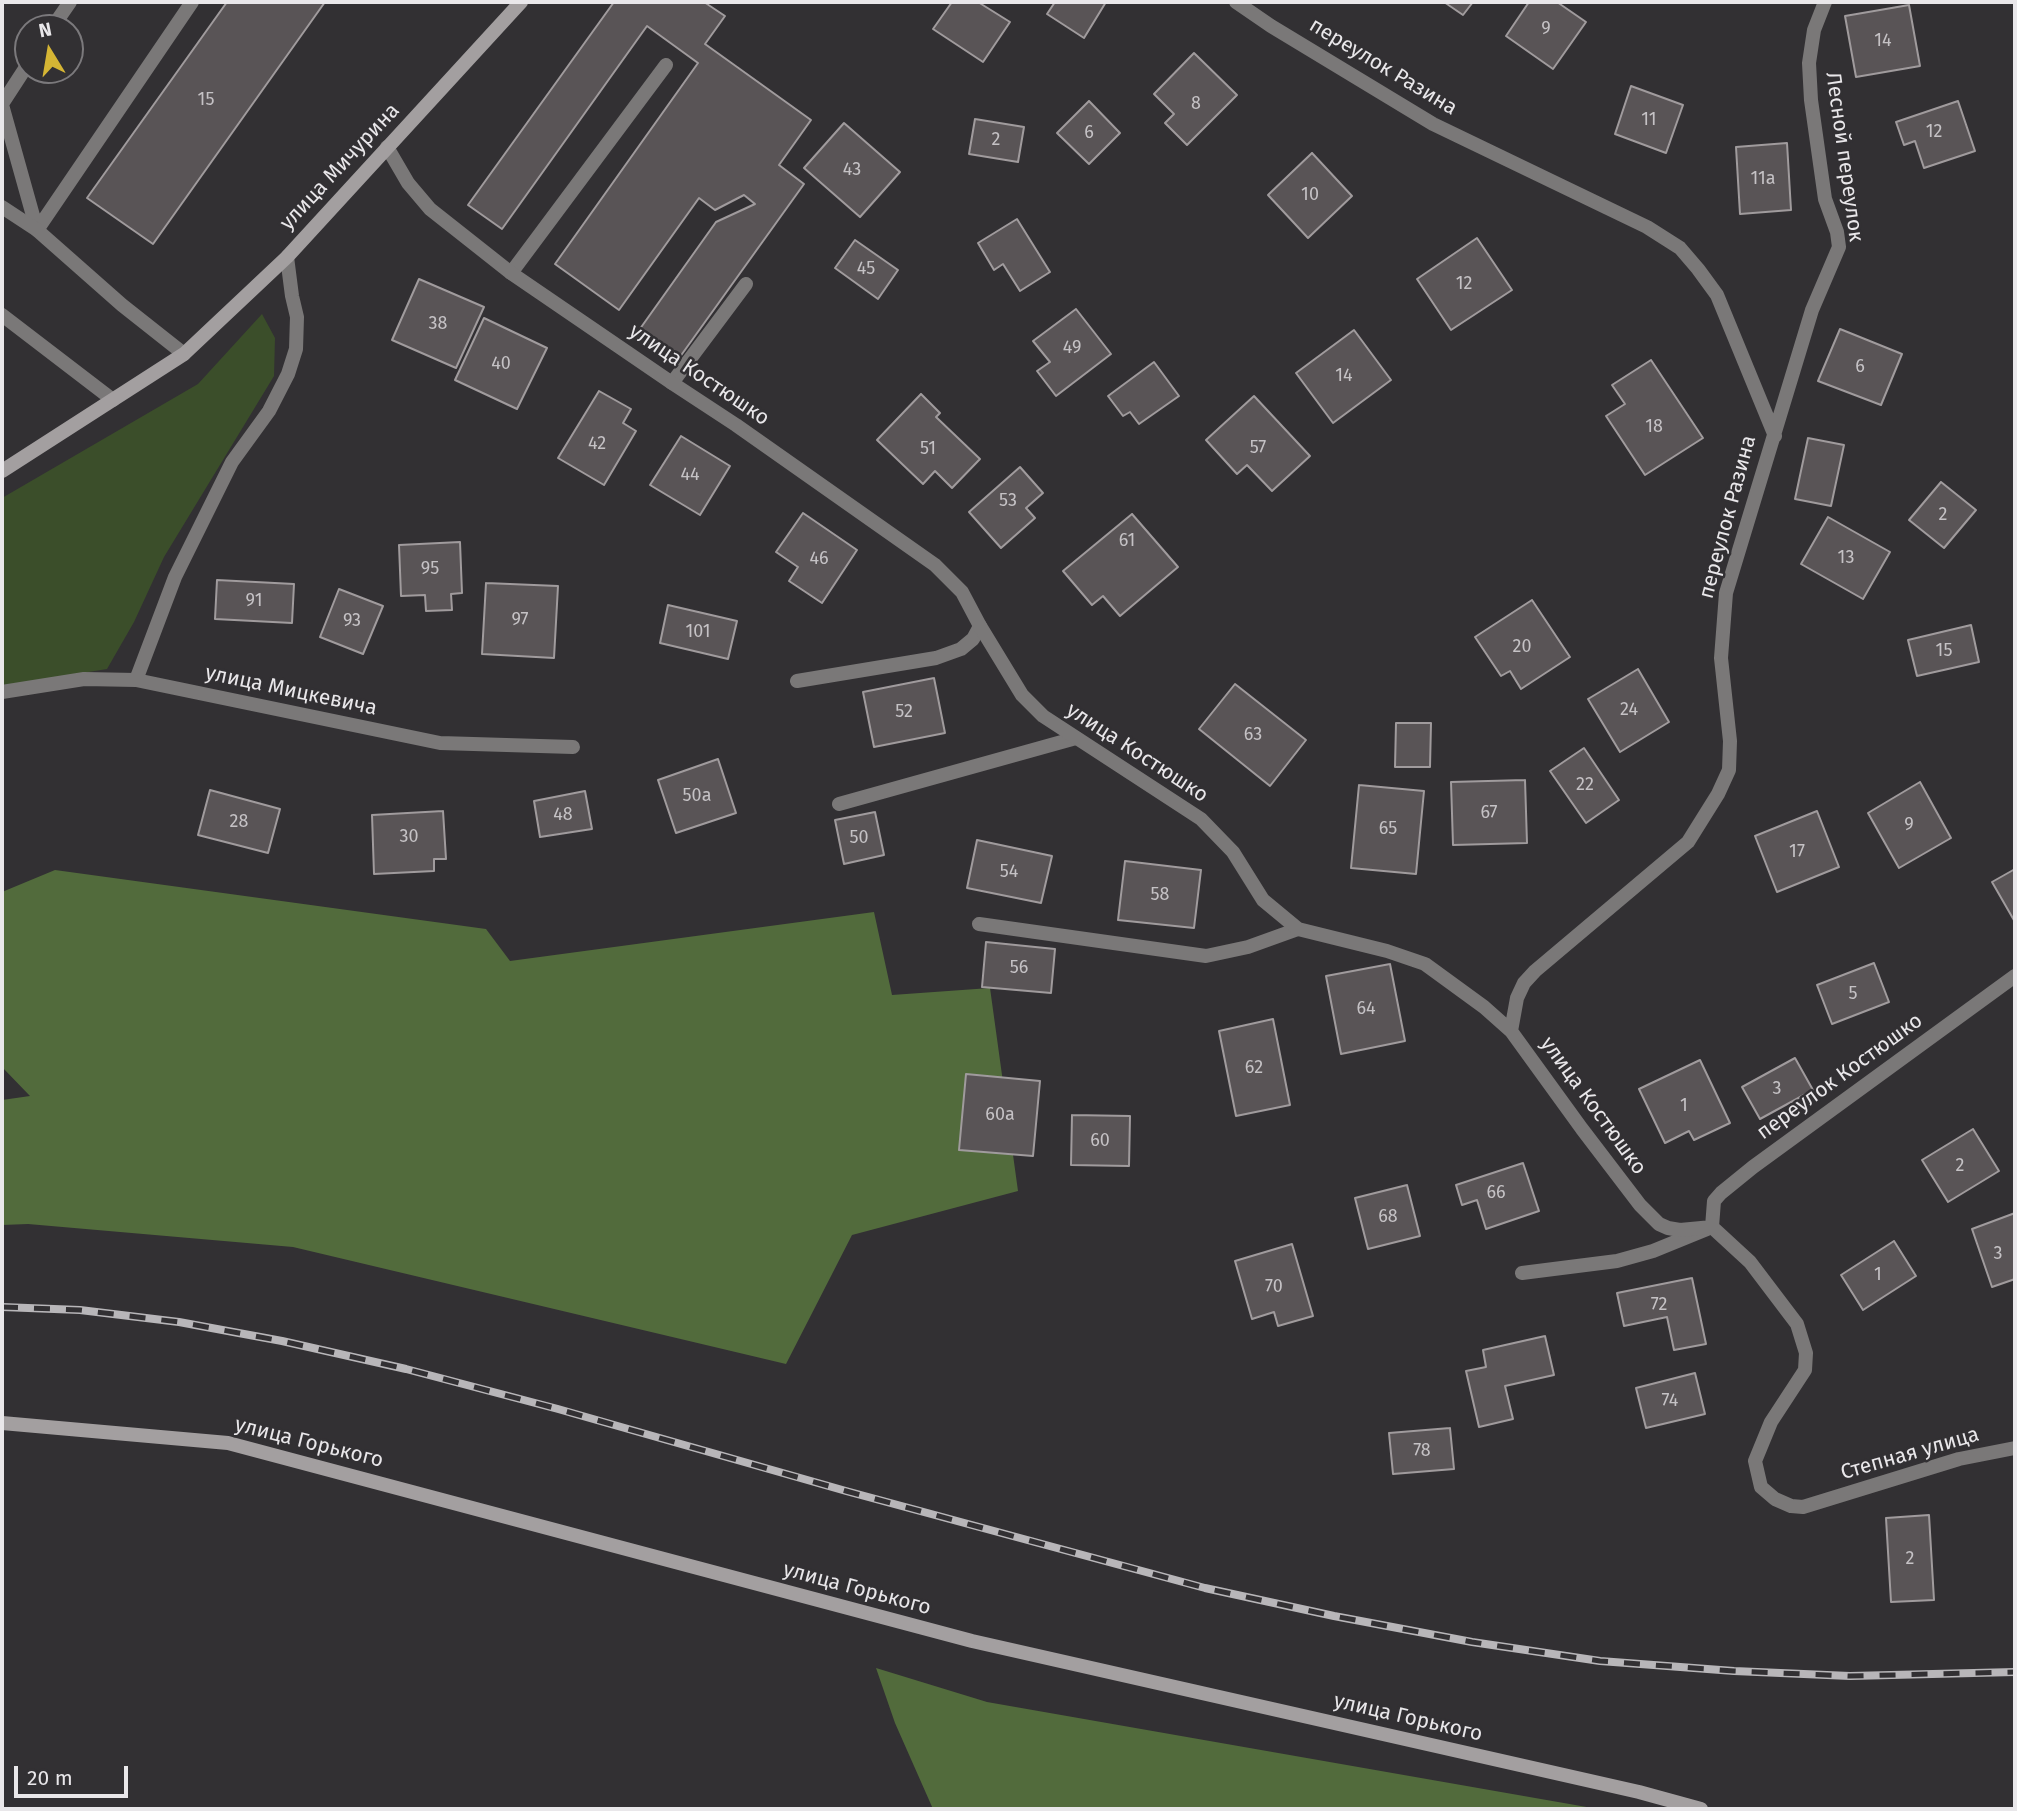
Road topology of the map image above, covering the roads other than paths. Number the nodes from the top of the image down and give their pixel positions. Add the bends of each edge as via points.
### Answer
1 (191, 2) edge
2 (521, 2) edge
3 (1236, 2) edge
4 (1825, 2) edge
5 (666, 65) dead end
6 (15, 84) edge
7 (2, 104) edge
8 (387, 147) junction
9 (2, 207) edge
10 (37, 230) junction
11 (287, 257) junction
12 (511, 272) junction
13 (746, 284) dead end
14 (2, 315) edge
15 (184, 354) junction
16 (672, 383) junction
17 (113, 400) junction
18 (1775, 436) junction
19 (2, 471) edge
20 (980, 626) junction
21 (136, 680) junction
22 (797, 681) dead end
23 (2, 692) edge
24 (1076, 738) junction
25 (573, 747) dead end
26 (839, 804) dead end
27 (979, 924) dead end
28 (1298, 929) junction
29 (2015, 976) edge
30 (1511, 1031) junction
31 (1712, 1227) junction
32 (1522, 1273) dead end
33 (2, 1423) edge
34 (2015, 1448) edge
35 (1701, 1809) edge

1 - 10 street
2 - 8 main road, улица Мичурина
3 - 18 street, переулок Разина via 1433,124 1680,247 1717,295
4 - 18 street, Лесной переулок via 1814,30 1811,100 1825,199 1839,247 1812,310
5 - 12 street
6 - 7 street
7 - 10 street
8 - 11 main road, улица Мичурина
8 - 12 street, улица Костюшко via 430,209
9 - 10 street
10 - 15 street
11 - 15 main road, улица Мичурина
11 - 21 street via 297,317 296,349 288,374 269,411 232,463 175,578
12 - 16 street, улица Костюшко
13 - 16 street
14 - 17 street
15 - 17 main road
16 - 20 street, улица Костюшко via 935,565 962,592
17 - 19 main road
18 - 30 street, переулок Разина via 1726,593 1721,658 1729,770 1688,842 1530,977 1517,998
20 - 22 street via 961,649 936,658
20 - 24 street, улица Костюшко via 1022,695
21 - 23 street, улица Мицкевича via 84,679
21 - 25 street, улица Мицкевича via 440,743
24 - 26 street
24 - 28 street, улица Костюшко via 1201,819 1233,852 1263,900
27 - 28 street via 1206,956
28 - 30 street, улица Костюшко via 1425,964
29 - 31 street, переулок Костюшко via 1721,1193 1714,1201
30 - 31 street, улица Костюшко via 1640,1205 1659,1224 1680,1230
31 - 32 street via 1617,1261
31 - 34 street, Степная улица via 1750,1262 1797,1324 1806,1353 1805,1370 1771,1422 1755,1461 1761,1487 1775,1499 1803,1507 1959,1459
33 - 35 main road, улица Горького via 228,1443 972,1641

